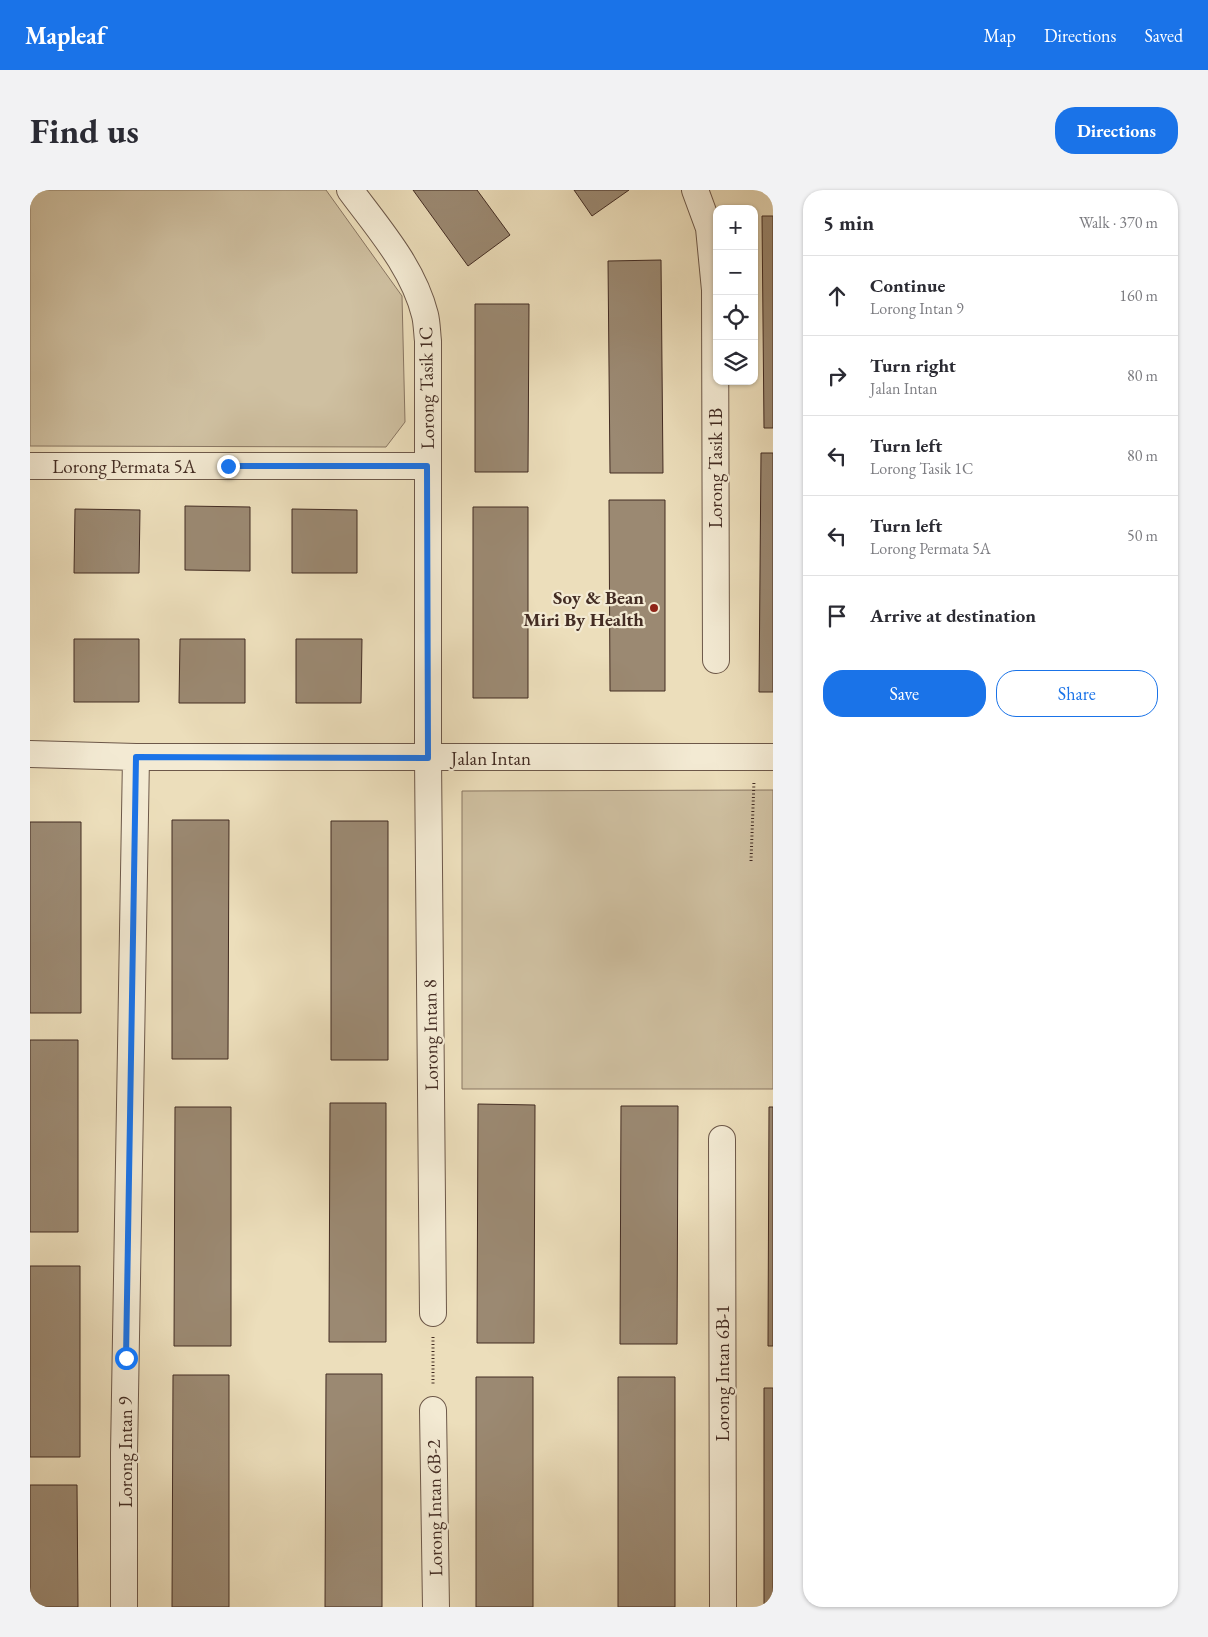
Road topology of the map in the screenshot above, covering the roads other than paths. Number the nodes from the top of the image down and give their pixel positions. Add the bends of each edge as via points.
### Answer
1 (350, 190) edge
2 (695, 190) edge
3 (30, 466) edge
4 (427, 466) junction
5 (716, 660) dead end
6 (30, 754) edge
7 (136, 757) junction
8 (428, 758) junction
9 (764, 758) edge
10 (722, 1140) dead end
11 (433, 1314) road end
12 (433, 1410) road end
13 (124, 1607) edge
14 (436, 1607) edge
15 (723, 1607) edge

1 - 4 street, Lorong Tasik 1C via 398,254 417,291 424,315 428,341
2 - 5 street, Lorong Tasik 1B via 709,228 715,290
3 - 4 street, Lorong Permata 5A
4 - 8 street, Lorong Tasik 1C
6 - 7 street, Jalan Intan
7 - 8 street, Jalan Intan
7 - 13 street, Lorong Intan 9
8 - 9 street, Jalan Intan
8 - 11 street, Lorong Intan 8
10 - 15 street, Lorong Intan 6B-1
12 - 14 street, Lorong Intan 6B-2

